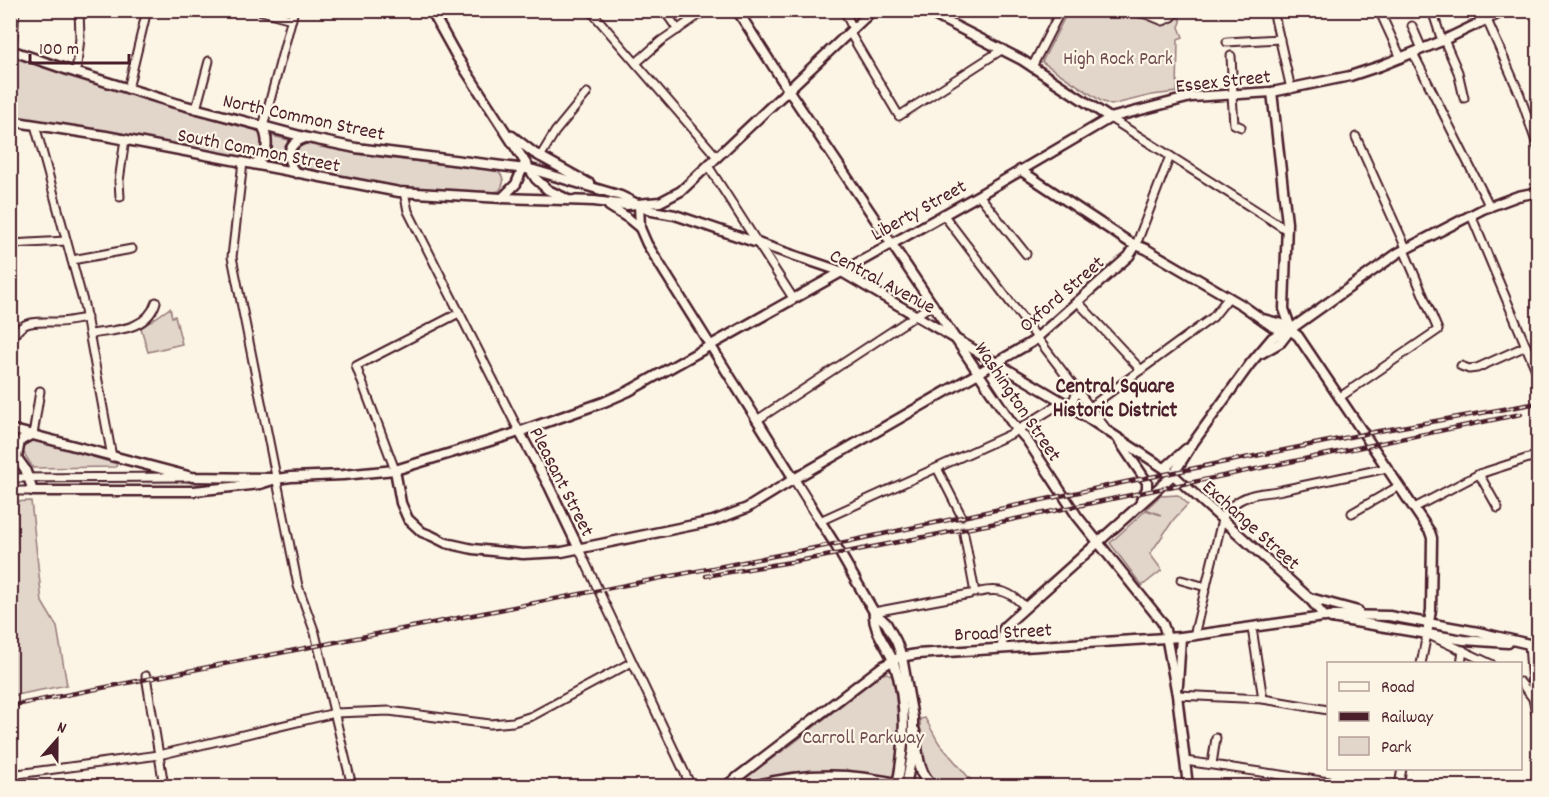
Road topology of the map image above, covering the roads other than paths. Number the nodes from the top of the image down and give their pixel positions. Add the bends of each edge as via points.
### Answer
1 (15, 10) edge
2 (79, 10) edge
3 (147, 10) edge
4 (258, 10) edge
5 (294, 10) edge
6 (431, 10) edge
7 (590, 10) edge
8 (664, 10) edge
9 (706, 10) edge
10 (737, 10) edge
11 (844, 10) edge
12 (873, 10) edge
13 (924, 10) edge
14 (1124, 10) edge
15 (1177, 10) edge
16 (1273, 10) edge
17 (1379, 10) edge
18 (1432, 10) edge
19 (1476, 10) edge
20 (1506, 10) edge
21 (1058, 16) dead end
22 (292, 19) junction
23 (1484, 21) junction
24 (1412, 26) dead end
25 (678, 30) junction
26 (852, 31) junction
27 (1280, 39) junction
28 (1443, 40) junction
29 (1227, 42) dead end
30 (1003, 49) junction
31 (1422, 49) junction
32 (11, 50) edge
33 (1413, 53) junction
34 (1231, 56) dead end
35 (1401, 58) junction
36 (209, 61) dead end
37 (636, 63) junction
38 (1032, 67) junction
39 (76, 73) junction
40 (128, 89) junction
41 (1291, 89) junction
42 (789, 91) junction
43 (1272, 92) junction
44 (587, 93) dead end
45 (1232, 94) junction
46 (1464, 98) dead end
47 (196, 109) junction
48 (1110, 118) junction
49 (10, 121) edge
50 (35, 125) junction
51 (1241, 126) dead end
52 (263, 127) junction
53 (503, 127) junction
54 (305, 137) junction
55 (1356, 137) dead end
56 (125, 139) junction
57 (1539, 148) edge
58 (529, 150) junction
59 (1170, 156) junction
60 (540, 157) junction
61 (717, 158) junction
62 (243, 162) junction
63 (254, 164) junction
64 (526, 166) junction
65 (708, 166) junction
66 (1020, 170) junction
67 (296, 173) junction
68 (596, 189) junction
69 (681, 191) junction
70 (404, 192) junction
71 (1539, 192) edge
72 (979, 195) junction
73 (120, 197) dead end
74 (501, 198) junction
75 (575, 200) junction
76 (594, 201) junction
77 (639, 204) junction
78 (1490, 207) junction
79 (944, 214) junction
80 (675, 215) junction
81 (1471, 215) junction
82 (640, 228) junction
83 (1287, 230) junction
84 (66, 241) junction
85 (891, 242) junction
86 (758, 243) junction
87 (10, 244) edge
88 (1136, 245) junction
89 (132, 249) dead end
90 (1405, 249) junction
91 (1026, 254) dead end
92 (72, 260) junction
93 (840, 271) junction
94 (1229, 297) junction
95 (793, 298) junction
96 (156, 302) dead end
97 (1078, 302) junction
98 (933, 304) junction
99 (459, 313) junction
100 (916, 315) junction
101 (87, 318) junction
102 (1291, 329) junction
103 (90, 334) junction
104 (1037, 338) junction
105 (958, 340) junction
106 (10, 344) edge
107 (710, 345) junction
108 (1526, 346) junction
109 (996, 363) junction
110 (1461, 366) dead end
111 (1141, 370) junction
112 (979, 372) junction
113 (1539, 375) edge
114 (40, 391) dead end
115 (1077, 391) junction
116 (1340, 397) junction
117 (1063, 402) junction
118 (1090, 407) junction
119 (757, 420) junction
120 (10, 429) edge
121 (1018, 430) junction
122 (519, 431) junction
123 (1108, 431) junction
124 (33, 435) junction
125 (1116, 436) junction
126 (1193, 443) junction
127 (10, 448) edge
128 (1539, 455) edge
129 (17, 457) junction
130 (112, 457) junction
131 (937, 468) junction
132 (1165, 468) junction
133 (1387, 468) junction
134 (395, 470) junction
135 (1479, 474) junction
136 (1173, 475) junction
137 (192, 477) junction
138 (10, 478) edge
139 (29, 478) junction
140 (276, 479) junction
141 (794, 479) junction
142 (1399, 486) junction
143 (33, 491) junction
144 (10, 492) edge
145 (1136, 508) junction
146 (1414, 508) junction
147 (1498, 508) dead end
148 (1352, 513) dead end
149 (961, 515) tunnel mouth
150 (1222, 519) junction
151 (820, 521) junction
152 (964, 534) tunnel mouth
153 (1098, 542) junction
154 (579, 549) junction
155 (1181, 580) dead end
156 (1206, 587) junction
157 (975, 593) junction
158 (1308, 597) junction
159 (1025, 607) junction
160 (874, 612) junction
161 (1373, 614) junction
162 (1325, 617) junction
163 (1429, 623) junction
164 (1252, 628) junction
165 (1427, 634) junction
166 (1194, 636) junction
167 (1181, 637) junction
168 (1166, 638) junction
169 (1529, 644) junction
170 (1539, 646) edge
171 (1002, 648) junction
172 (1463, 650) junction
173 (902, 657) junction
174 (893, 660) junction
175 (632, 662) junction
176 (1421, 662) edge
177 (1461, 662) edge
178 (1489, 662) edge
179 (146, 676) dead end
180 (902, 676) junction
181 (1522, 683) edge
182 (1177, 695) junction
183 (1263, 699) junction
184 (1533, 699) junction
185 (1327, 710) edge
186 (335, 713) junction
187 (1539, 722) edge
188 (914, 731) junction
189 (1216, 738) dead end
190 (159, 755) junction
191 (1185, 761) junction
192 (1212, 764) junction
193 (1402, 770) edge
194 (10, 775) edge
195 (902, 783) edge
196 (1313, 783) edge
197 (164, 786) edge
198 (352, 786) edge
199 (691, 786) edge
200 (726, 786) edge
201 (758, 786) edge
202 (932, 786) edge
203 (1188, 786) edge
204 (1356, 786) edge
205 (1400, 786) edge

1 - 32 street
2 - 39 street
3 - 40 street
4 - 22 street
5 - 22 street
6 - 53 main road
7 - 37 street
8 - 25 street
9 - 25 street
10 - 42 main road, Washington Street
11 - 26 street
12 - 26 main road
13 - 30 main road
14 - 15 street via 1163,21
16 - 27 street
17 - 35 street
18 - 28 street
19 - 23 street
20 - 23 main road, Essex Street
21 - 38 street
22 - 52 street
23 - 28 main road, Essex Street
23 - 57 street via 1520,95
24 - 31 street
25 - 37 street
26 - 30 street via 899,116
26 - 42 main road
27 - 29 street
27 - 41 street
28 - 31 main road, Essex Street
28 - 46 street via 1458,72
30 - 38 main road
31 - 33 main road, Essex Street
32 - 39 main road, North Common Street
33 - 35 main road, Essex Street
33 - 78 street
34 - 45 street
35 - 41 main road, Essex Street via 1350,76
36 - 47 street
37 - 61 street
38 - 48 main road
39 - 40 main road, North Common Street
40 - 47 main road, North Common Street
41 - 43 main road, Essex Street
42 - 61 main road
42 - 85 main road, Washington Street
43 - 45 main road, Essex Street
43 - 83 main road
44 - 60 street
45 - 48 main road, Essex Street via 1191,97
45 - 51 street via 1234,124
47 - 52 main road, North Common Street
48 - 59 street
48 - 66 main road, Liberty Street
49 - 50 main road, South Common Street
50 - 56 main road, South Common Street
50 - 84 street
52 - 54 main road, North Common Street
52 - 63 main road via 267,149
53 - 58 main road
53 - 64 main road
54 - 64 main road, North Common Street via 373,150
54 - 67 main road via 293,144 288,153
55 - 90 street
56 - 62 main road, South Common Street
56 - 73 street
58 - 60 main road
58 - 64 main road
59 - 83 street
59 - 88 street, Oxford Street
60 - 68 main road
61 - 65 main road
62 - 63 main road, South Common Street
62 - 140 street via 232,257
63 - 67 main road, South Common Street
64 - 68 main road, North Common Street
64 - 74 main road via 516,184
64 - 75 main road via 548,190
65 - 69 main road
65 - 86 street
66 - 72 main road, Liberty Street
66 - 88 main road
67 - 70 main road, South Common Street
68 - 77 main road, Central Avenue
69 - 77 main road via 660,202
69 - 80 main road via 671,206
70 - 74 main road, South Common Street
70 - 99 street, Pleasant Street via 408,211
71 - 78 main road
72 - 79 main road, Liberty Street
72 - 91 street
74 - 75 main road, South Common Street
75 - 76 main road, South Common Street
76 - 77 main road, South Common Street
76 - 82 main road via 616,210
77 - 80 main road, Central Avenue
77 - 82 main road
78 - 81 main road
79 - 85 main road, Liberty Street
79 - 104 street
80 - 86 main road, Central Avenue
81 - 90 main road
81 - 108 street
82 - 107 main road
83 - 102 main road via 1284,307
84 - 87 street
84 - 92 street
85 - 93 main road, Liberty Street
85 - 98 main road, Washington Street
86 - 93 main road, Central Avenue
86 - 95 street
88 - 94 main road
88 - 97 main road, Oxford Street
89 - 92 street
90 - 102 main road
90 - 116 street via 1438,330
92 - 101 street
93 - 95 main road, Liberty Street
93 - 100 main road, Central Avenue
94 - 102 main road via 1276,328
94 - 111 street via 1213,317
95 - 107 main road, Liberty Street
96 - 103 street via 150,315 138,324
97 - 104 main road, Oxford Street
97 - 111 street
98 - 100 street
98 - 105 main road, Washington Street
99 - 122 street, Pleasant Street
99 - 134 street via 356,366
100 - 105 main road, Central Avenue
100 - 119 street
101 - 103 street
101 - 106 street via 30,323 18,330
102 - 116 main road
102 - 126 main road via 1281,342 1258,356
103 - 130 street
104 - 109 main road, Oxford Street
104 - 115 street
105 - 109 main road, Central Avenue
105 - 112 main road, Washington Street
107 - 119 main road
107 - 122 main road, Liberty Street via 619,396
108 - 110 street via 1477,368
108 - 113 street
109 - 112 main road, Oxford Street
109 - 117 main road, Central Avenue
111 - 118 street
112 - 121 main road, Washington Street
112 - 141 main road, Oxford Street
114 - 124 street
115 - 117 street via 1073,401
115 - 118 street
116 - 133 main road
117 - 121 street
117 - 123 main road, Central Avenue
118 - 123 street
119 - 141 main road
120 - 124 main road
121 - 131 street
121 - 153 main road, Washington Street
122 - 134 main road, Liberty Street
122 - 154 main road, Pleasant Street
123 - 125 main road, Central Avenue
124 - 129 main road via 20,441
124 - 130 main road
125 - 132 main road, Exchange Street
125 - 145 main road via 1147,482
126 - 132 main road
126 - 136 main road
127 - 129 main road
128 - 135 street
129 - 139 main road
130 - 137 main road
131 - 149 street
131 - 151 street
132 - 136 main road, Exchange Street
133 - 142 main road
133 - 150 street via 1252,495 1231,506
134 - 140 main road, Liberty Street
134 - 154 main road, Oxford Street via 408,519 422,532 446,543 523,554
135 - 146 street
135 - 147 street
136 - 145 main road
136 - 150 main road, Exchange Street
137 - 139 street
137 - 140 main road
138 - 139 street
139 - 143 main road
140 - 143 main road via 194,491
140 - 186 street via 298,586 315,633
141 - 151 main road
141 - 154 main road, Oxford Street via 747,508 713,521
142 - 146 main road
142 - 148 street
143 - 144 street
145 - 153 main road
146 - 163 main road via 1432,536
150 - 156 street
150 - 158 main road, Exchange Street
151 - 160 main road
152 - 157 street
153 - 159 main road
153 - 168 main road, Washington Street via 1162,622
154 - 175 street, Pleasant Street
155 - 156 street
156 - 166 street
157 - 159 street via 1008,592
157 - 160 street
158 - 161 main road, Exchange Street
158 - 162 main road, Exchange Street
159 - 171 main road via 1003,629
160 - 173 main road via 886,623
160 - 174 main road via 875,626
161 - 162 main road, Broad Street
161 - 163 main road, Broad Street
162 - 164 main road, Broad Street
162 - 165 main road, Broad Street
163 - 165 main road
163 - 169 main road, Broad Street
164 - 166 main road, Broad Street
164 - 183 street
165 - 169 main road, Broad Street
165 - 172 street
165 - 176 street
166 - 167 main road, Broad Street
167 - 168 main road, Broad Street
167 - 182 main road, Washington Street
168 - 171 main road, Broad Street
168 - 182 main road, Washington Street
169 - 170 main road, Broad Street
169 - 184 street
171 - 173 main road, Broad Street
172 - 177 street
172 - 178 street
173 - 174 main road, Broad Street
173 - 180 main road
174 - 180 main road
174 - 200 main road, Broad Street
175 - 186 street via 532,716 513,722 490,724 389,711
175 - 199 street, Pleasant Street
179 - 190 street
180 - 188 main road
180 - 195 main road
181 - 184 street
182 - 183 street
182 - 191 main road, Washington Street
183 - 185 street
184 - 187 street
186 - 190 street
186 - 198 street
188 - 195 main road
188 - 202 highway via 920,770
189 - 192 street
190 - 194 street
190 - 197 street
191 - 192 street
191 - 203 main road, Washington Street
192 - 196 street
193 - 205 street
195 - 201 highway via 835,777
196 - 204 street

